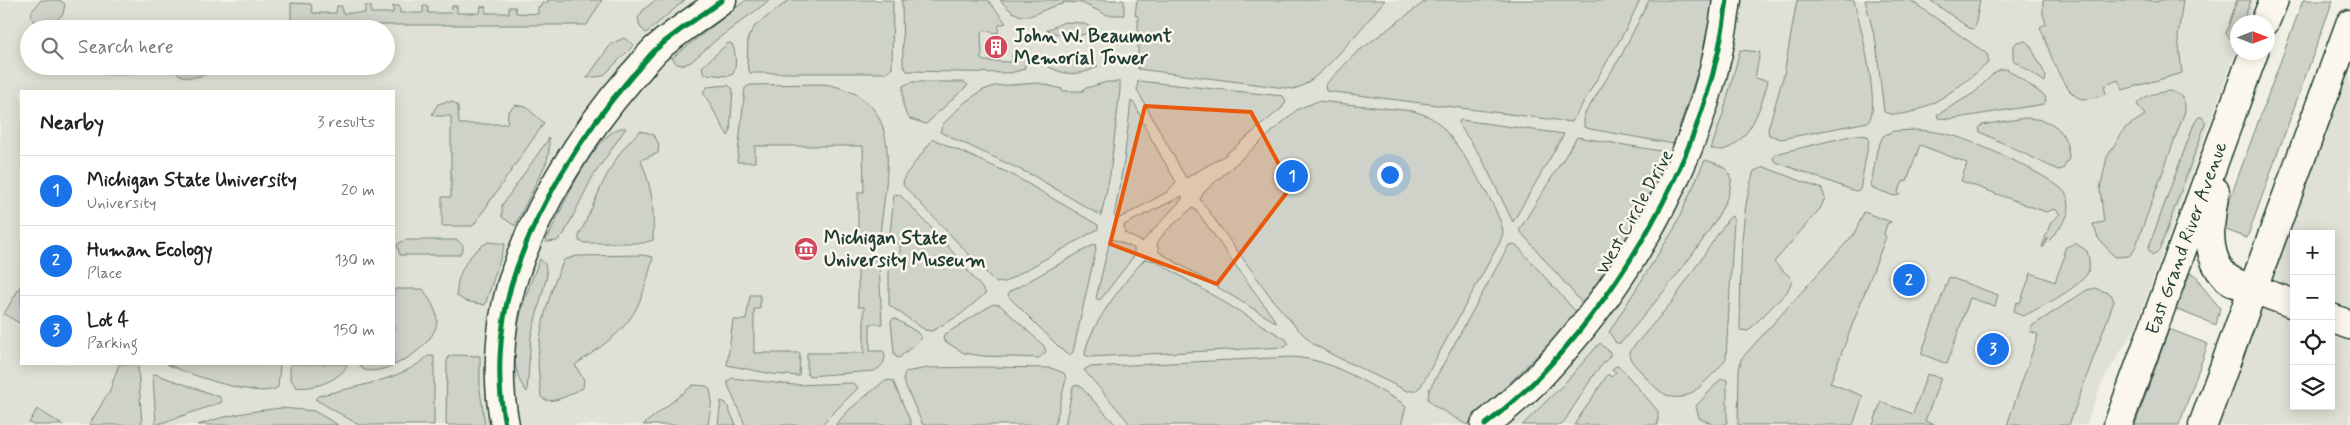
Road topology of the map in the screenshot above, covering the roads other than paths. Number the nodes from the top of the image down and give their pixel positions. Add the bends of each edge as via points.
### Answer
1 (722, 0) edge
2 (1727, 0) edge
3 (2274, 0) edge
4 (2268, 15) edge
5 (2350, 24) edge
6 (2251, 60) edge
7 (2230, 119) junction
8 (2253, 290) junction
9 (2290, 303) edge
10 (2335, 319) edge
11 (2350, 325) edge
12 (505, 425) edge
13 (1485, 425) edge
14 (2118, 425) edge
15 (2203, 425) edge

1 - 12 street via 655,50 613,98 548,198 511,286 502,334 500,377
2 - 13 street, West Circle Drive via 1719,46 1699,116 1666,196 1641,241 1617,280 1536,381
3 - 4 street
5 - 8 street
6 - 7 street, East Grand River Avenue
7 - 8 street via 2211,212 2212,255 2224,276
7 - 14 street, East Grand River Avenue
8 - 9 street
8 - 15 street
10 - 11 street

